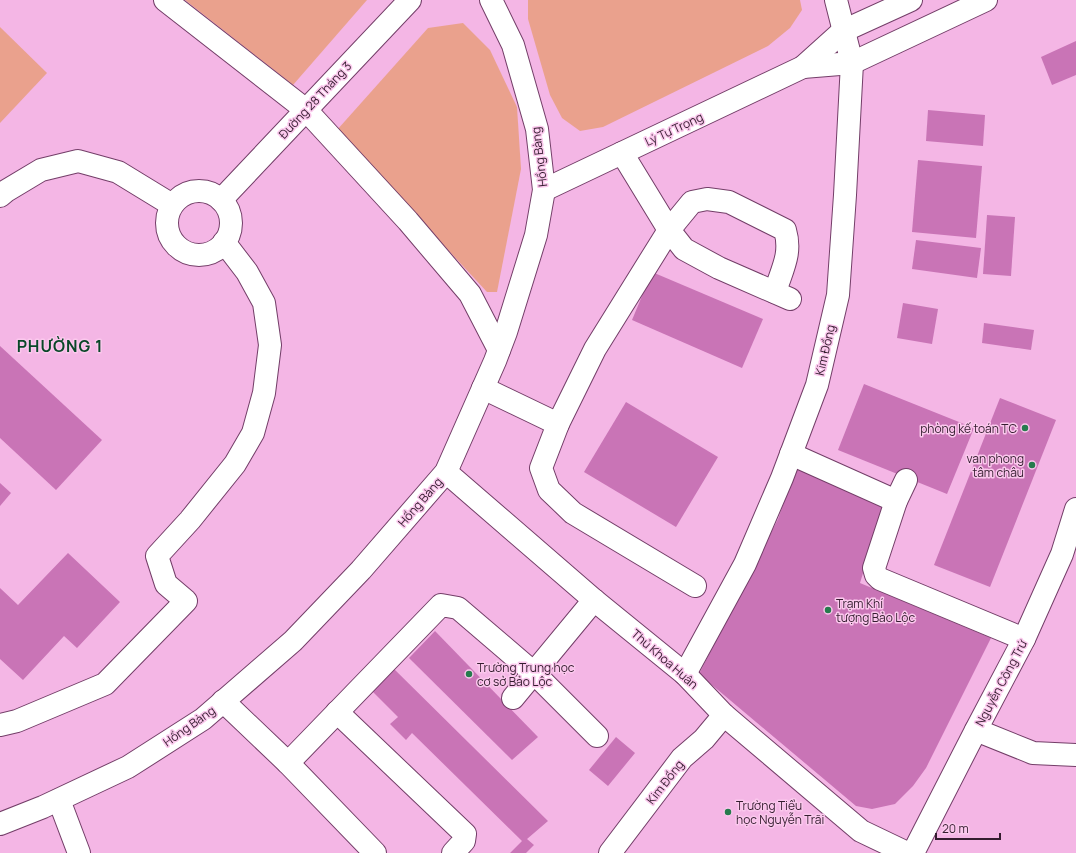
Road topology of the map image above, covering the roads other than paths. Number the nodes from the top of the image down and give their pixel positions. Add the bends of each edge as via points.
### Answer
1 (165, 0) edge
2 (410, 0) edge
3 (491, 0) edge
4 (836, 0) edge
5 (910, 0) edge
6 (986, 0) edge
7 (844, 31) junction
8 (852, 63) junction
9 (804, 67) junction
10 (306, 110) junction
11 (622, 153) junction
12 (544, 190) junction
13 (0, 196) edge
14 (221, 200) junction
15 (172, 205) junction
16 (669, 230) junction
17 (224, 242) junction
18 (499, 350) junction
19 (483, 388) junction
20 (558, 424) junction
21 (791, 454) junction
22 (446, 472) junction
23 (906, 480) dead end
24 (896, 501) junction
25 (1076, 509) edge
26 (695, 586) dead end
27 (594, 600) junction
28 (1024, 639) junction
29 (534, 673) junction
30 (685, 674) junction
31 (513, 698) dead end
32 (223, 701) junction
33 (337, 712) junction
34 (724, 715) junction
35 (0, 725) edge
36 (976, 730) junction
37 (597, 736) dead end
38 (1076, 755) edge
39 (288, 763) junction
40 (59, 800) junction
41 (0, 824) edge
42 (79, 853) edge
43 (375, 853) edge
44 (453, 853) edge
45 (610, 853) edge
46 (907, 853) edge
47 (913, 853) edge

1 - 10 street
2 - 10 street, Đường 28 Tháng 3
3 - 12 street, Hồng Bàng via 513,45 537,130
4 - 7 street, Kim Đồng
5 - 7 street, Lý Tự Trọng
6 - 8 street, Lý Tự Trọng
7 - 8 street, Kim Đồng
7 - 9 street, Lý Tự Trọng
8 - 9 street, Lý Tự Trọng
8 - 21 street, Kim Đồng via 838,295 817,385
9 - 11 street, Lý Tự Trọng
10 - 14 street, Đường 28 Tháng 3
10 - 18 street via 408,221 470,294
11 - 12 street, Lý Tự Trọng
11 - 16 street
12 - 18 street, Hồng Bàng via 536,235
13 - 15 street via 41,170 78,161 118,172
14 - 15 street via 201,191 191,192 181,196
14 - 17 street via 230,219 230,229
15 - 17 street via 166,224 168,235 182,251 202,256 212,253
16 - 16 street via 692,202 707,199 729,202 785,230 788,241 782,296 684,249
16 - 20 street via 595,349
17 - 35 street via 247,272 264,303 270,345 264,393 254,433 235,464 157,556 166,584 186,601 105,684 17,721
18 - 19 street, Hồng Bàng
19 - 20 street
19 - 22 street, Hồng Bàng
20 - 26 street via 541,468 549,490 573,513
21 - 24 street
21 - 30 street, Kim Đồng via 745,564
22 - 27 street, Thủ Khoa Huân
22 - 32 street, Hồng Bàng via 361,570 293,641
23 - 24 street
24 - 28 street via 874,568 876,575 880,579
25 - 28 street, Nguyễn Công Trứ via 1062,554
27 - 29 street
27 - 30 street, Thủ Khoa Huân
28 - 36 street, Nguyễn Công Trứ
29 - 31 street
29 - 33 street via 458,608 441,605
29 - 37 street
30 - 34 street, Thủ Khoa Huân
32 - 39 street
32 - 40 street, Hồng Bàng via 203,719 128,767
33 - 39 street
33 - 44 street via 465,834 464,841
34 - 45 street, Kim Đồng via 704,739 682,758
34 - 46 street, Thủ Khoa Huân via 860,831
36 - 38 street via 1033,752
36 - 47 street, Nguyễn Công Trứ
39 - 43 street
40 - 41 street, Hồng Bàng
40 - 42 street

